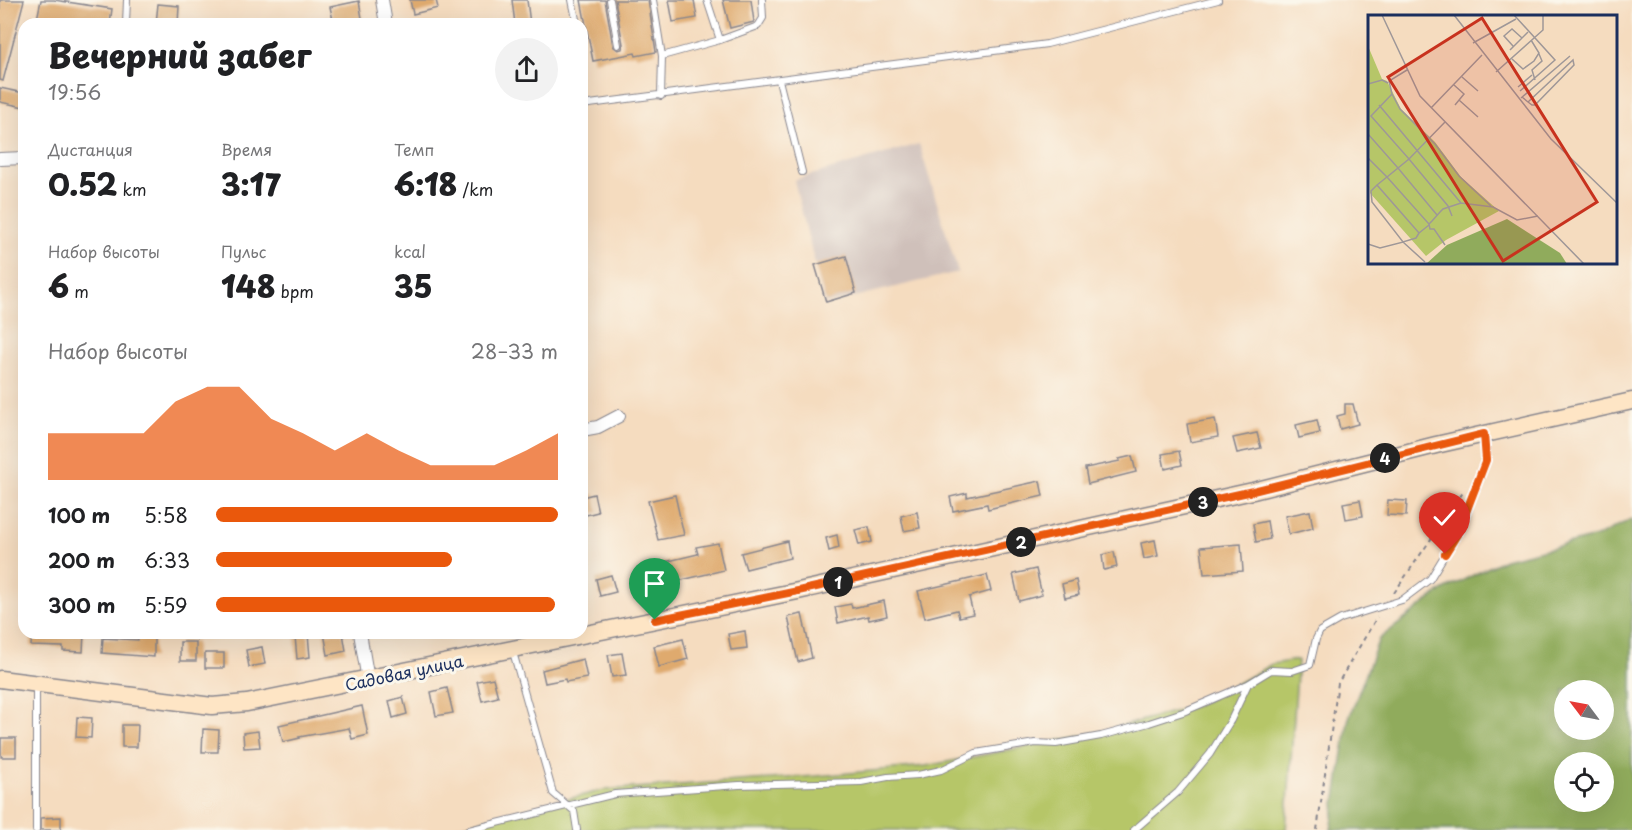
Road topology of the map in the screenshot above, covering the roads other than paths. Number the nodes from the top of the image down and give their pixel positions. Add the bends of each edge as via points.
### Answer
1 (127, 0) edge
2 (382, 0) edge
3 (572, 0) edge
4 (610, 0) edge
5 (653, 0) edge
6 (708, 0) edge
7 (762, 0) edge
8 (1218, 0) edge
9 (126, 18) edge
10 (385, 18) edge
11 (576, 18) edge
12 (720, 40) junction
13 (618, 45) dead end
14 (662, 56) junction
15 (779, 80) junction
16 (661, 96) junction
17 (588, 104) edge
18 (18, 158) edge
19 (0, 159) edge
20 (802, 172) dead end
21 (1632, 401) edge
22 (619, 416) dead end
23 (588, 429) edge
24 (1484, 434) junction
25 (588, 634) edge
26 (361, 639) edge
27 (562, 639) edge
28 (513, 649) junction
29 (0, 679) edge
30 (368, 680) junction
31 (36, 683) junction
32 (1248, 684) junction
33 (568, 805) junction
34 (36, 830) edge
35 (469, 830) edge
36 (577, 830) edge
37 (1134, 830) edge

1 - 9 lane
2 - 10 street
3 - 11 lane
4 - 13 lane
5 - 14 lane
6 - 12 lane
7 - 12 lane via 764,18 758,26
8 - 15 lane via 1047,44
12 - 14 lane
14 - 16 lane
15 - 16 lane
15 - 20 lane
16 - 17 lane
18 - 19 street
21 - 24 main road, Садовая улица
22 - 23 street
24 - 25 main road, Садовая улица via 1253,491
24 - 32 lane via 1486,460 1458,533 1430,579 1402,600 1341,619 1320,631 1311,665 1292,671 1271,670
26 - 30 street
27 - 28 main road, Садовая улица
28 - 30 main road, Садовая улица
28 - 33 lane via 553,793
29 - 31 main road, Садовая улица
30 - 31 main road, Садовая улица via 212,706
31 - 34 lane
32 - 33 lane via 1149,723 1056,744 1035,743 976,753 941,770 918,775 861,782 615,794
32 - 37 lane via 1210,754 1178,792
33 - 35 lane
33 - 36 lane via 574,811

